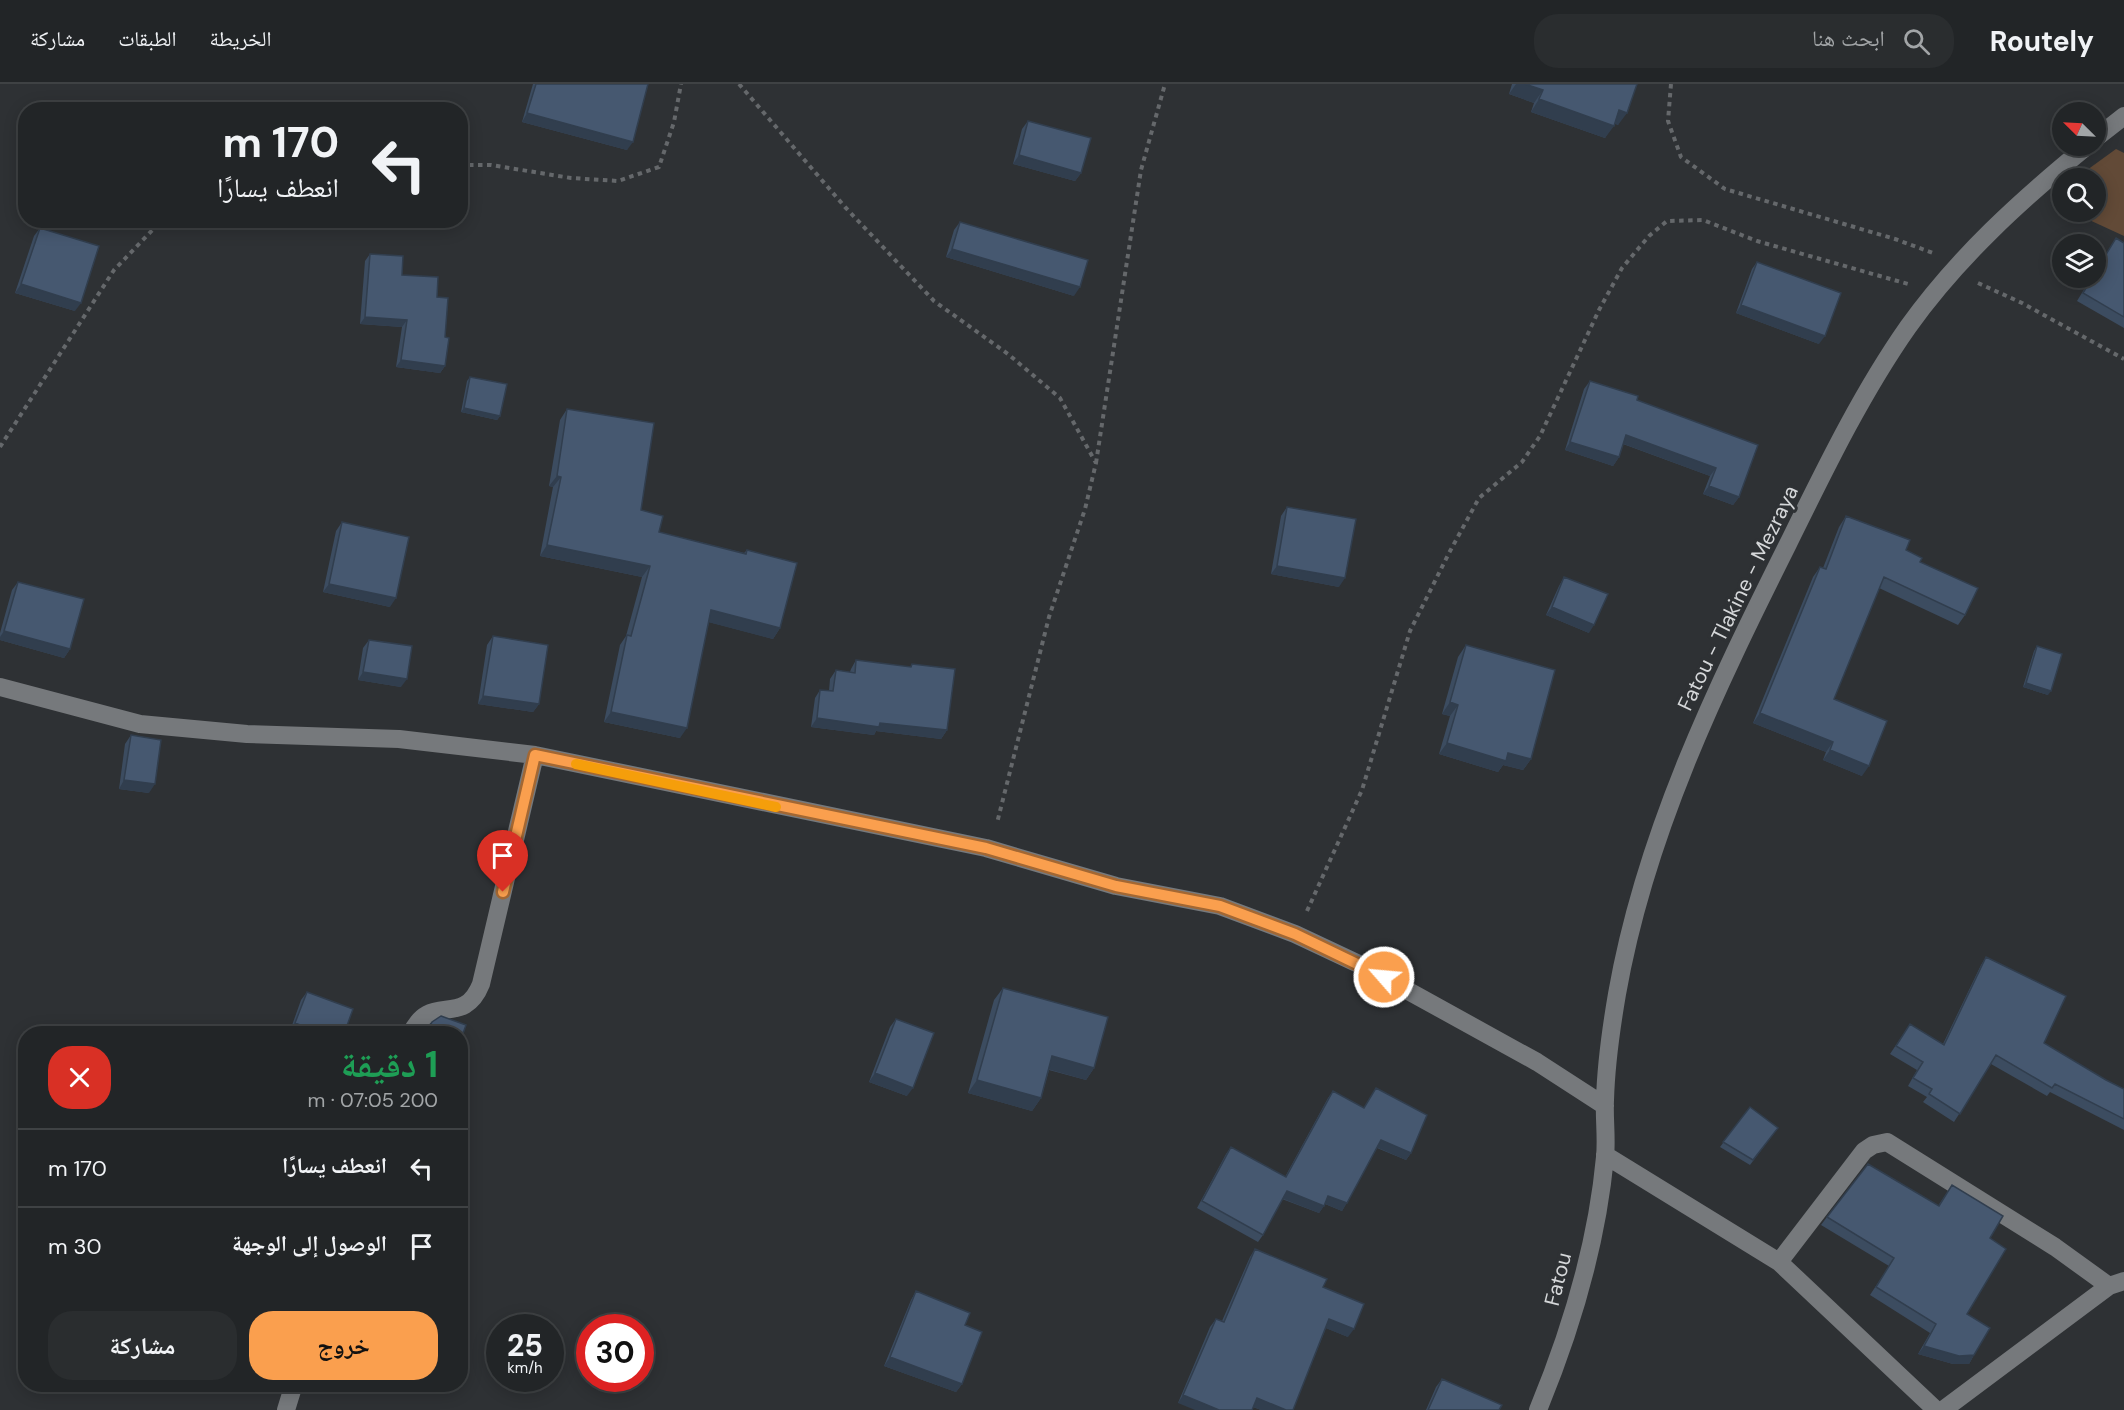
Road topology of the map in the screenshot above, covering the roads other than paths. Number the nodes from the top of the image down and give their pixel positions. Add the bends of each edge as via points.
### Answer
1 (2124, 116) edge
2 (2106, 130) edge
3 (2075, 156) edge
4 (0, 687) edge
5 (535, 755) junction
6 (414, 1026) edge
7 (1605, 1106) junction
8 (1605, 1155) junction
9 (1779, 1262) junction
10 (2117, 1284) edge
11 (292, 1392) edge
12 (286, 1410) edge
13 (1538, 1410) edge
14 (1936, 1410) edge
15 (1943, 1410) edge

1 - 2 street
3 - 7 street, Fatou - Tlakine - Mezraya via 1993,226 1907,328 1805,510 1704,715 1662,824 1632,928 1616,1002
4 - 5 street via 140,724 247,734 399,739
5 - 6 street via 476,998 459,1009 429,1012
5 - 7 street via 986,848 1116,886 1220,906 1364,966 1537,1062
7 - 8 street, Fatou - Tlakine - Mezraya
8 - 9 street
8 - 13 street, Fatou via 1579,1296
9 - 10 street via 1864,1151 1873,1144 1887,1142
9 - 14 street
10 - 15 street
11 - 12 street

